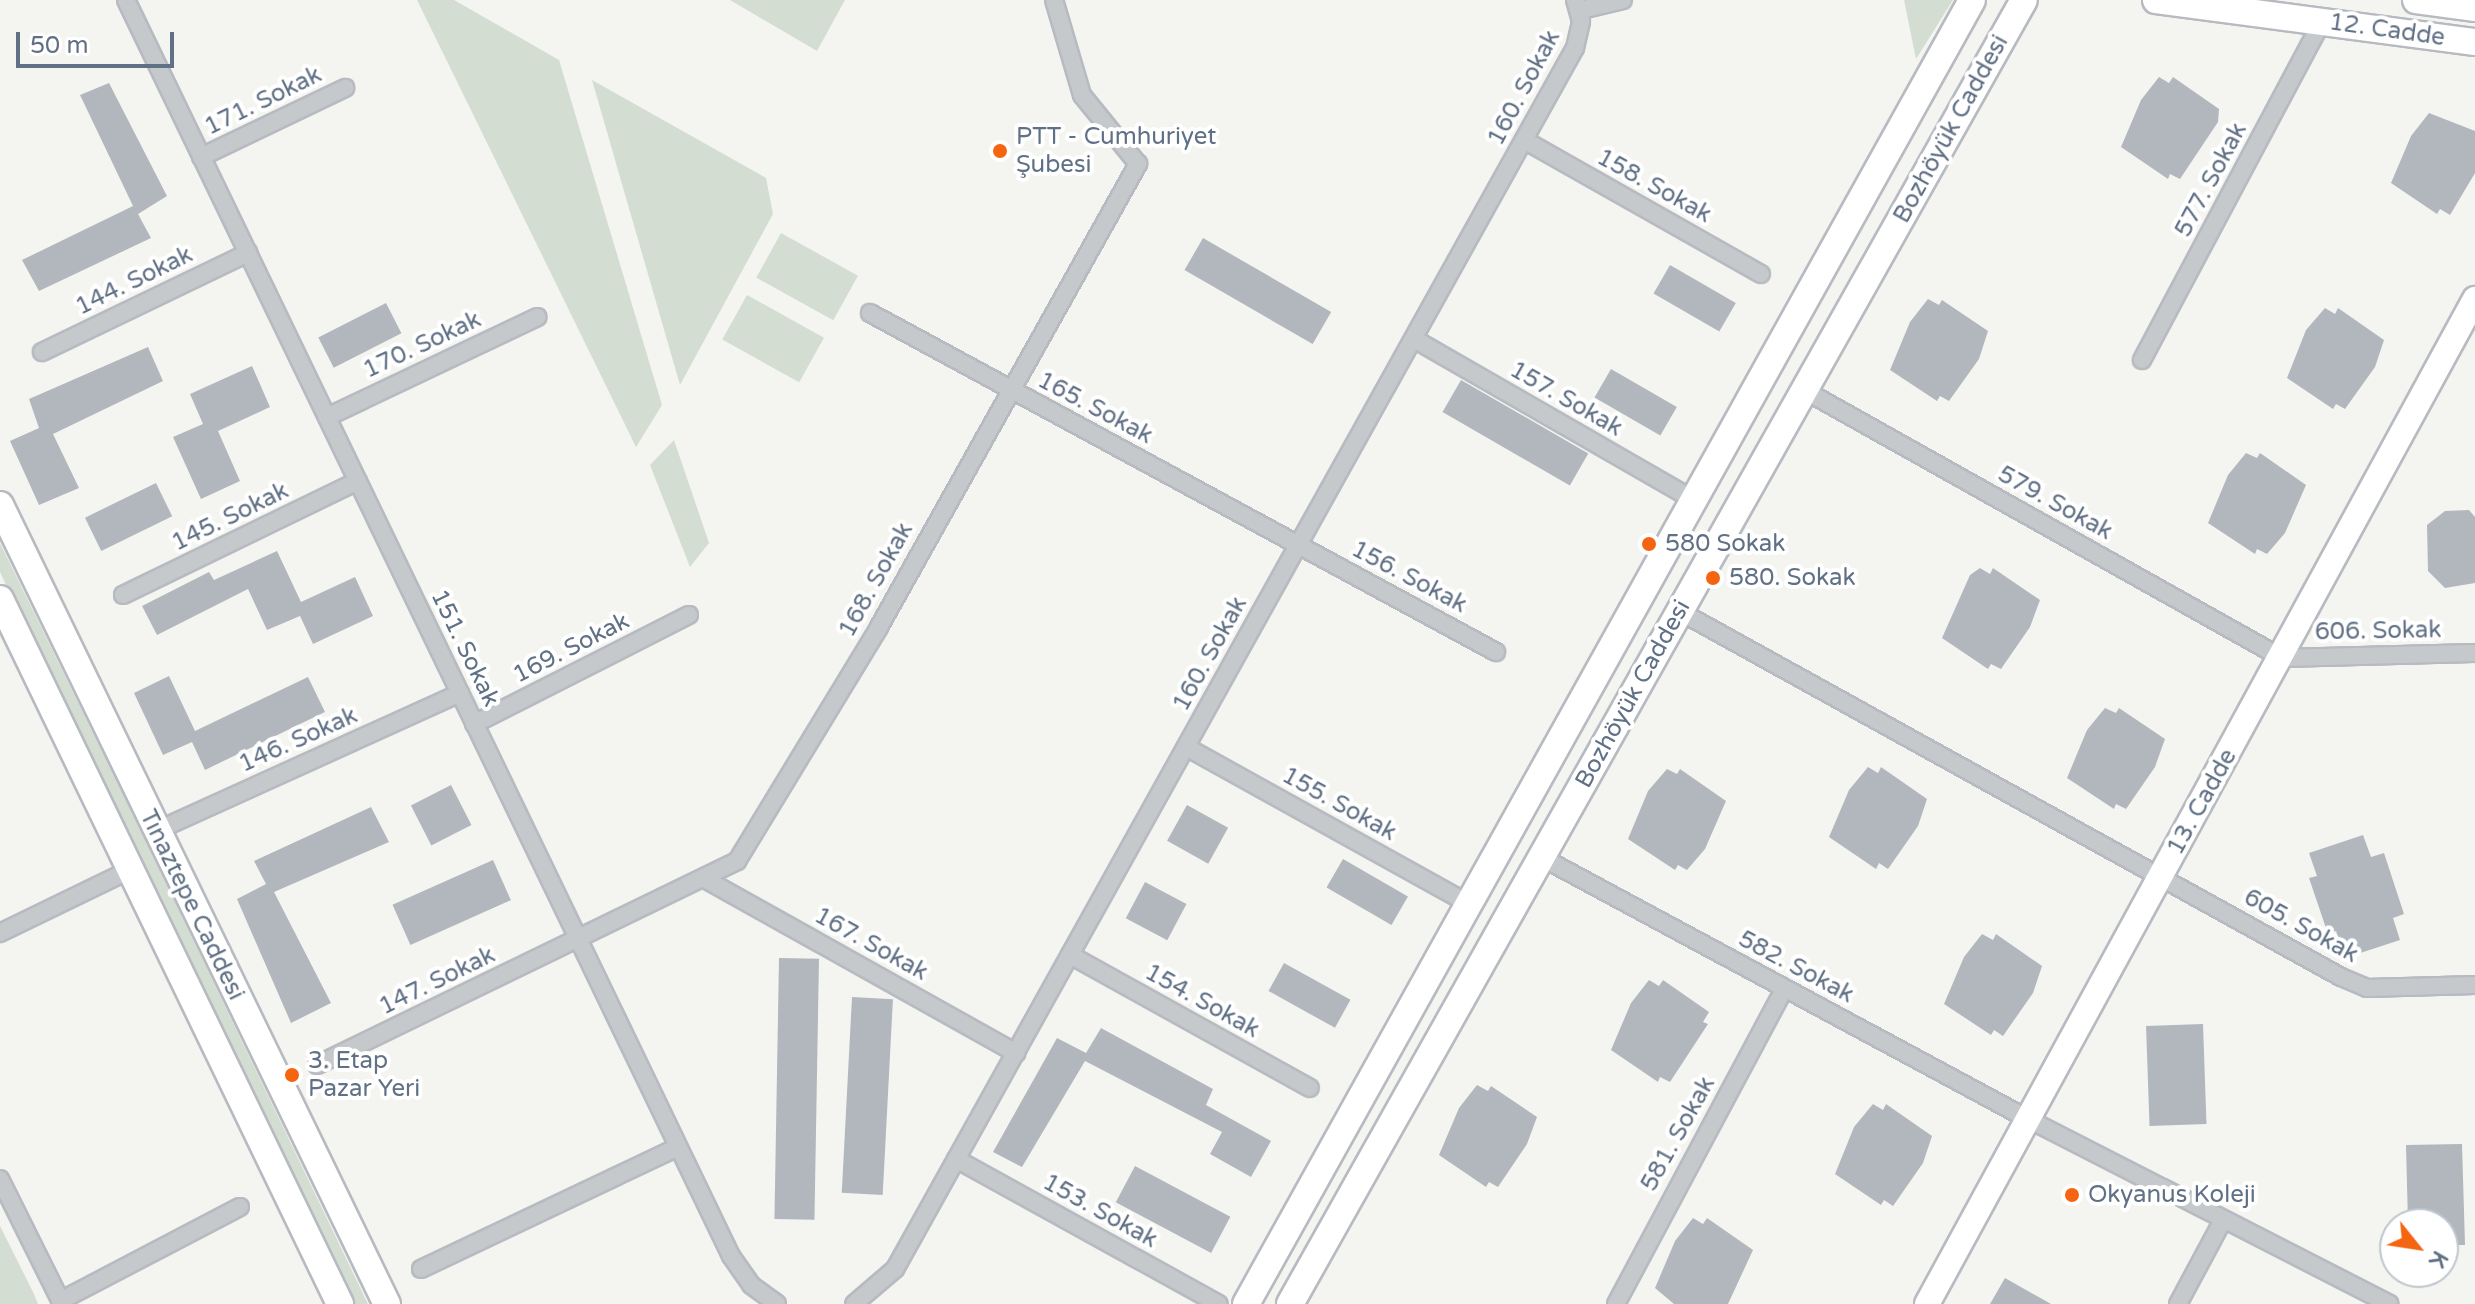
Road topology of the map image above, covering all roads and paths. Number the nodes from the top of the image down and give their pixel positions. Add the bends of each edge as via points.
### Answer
1 (126, 0) edge
2 (1054, 0) edge
3 (1623, 0) edge
4 (1972, 0) edge
5 (2024, 0) edge
6 (2156, 0) edge
7 (2416, 0) edge
8 (1578, 5) edge
9 (2475, 8) edge
10 (2322, 22) junction
11 (2475, 42) edge
12 (345, 88) dead end
13 (1524, 140) junction
14 (201, 157) junction
15 (248, 253) junction
16 (1761, 274) dead end
17 (2475, 299) edge
18 (870, 313) dead end
19 (538, 317) dead end
20 (1414, 339) junction
21 (42, 352) dead end
22 (2142, 360) dead end
23 (1009, 389) junction
24 (1804, 390) junction
25 (327, 417) junction
26 (358, 481) junction
27 (1694, 500) junction
28 (0, 505) edge
29 (1298, 545) junction
30 (123, 595) dead end
31 (0, 599) edge
32 (1679, 611) junction
33 (689, 615) dead end
34 (1496, 652) dead end
35 (2475, 653) edge
36 (2282, 658) junction
37 (460, 693) junction
38 (474, 724) junction
39 (1186, 747) junction
40 (156, 831) junction
41 (1541, 857) junction
42 (132, 869) junction
43 (2161, 877) junction
44 (703, 878) junction
45 (1469, 904) junction
46 (0, 933) edge
47 (579, 940) junction
48 (1070, 955) junction
49 (2475, 985) edge
50 (1785, 988) junction
51 (1016, 1053) junction
52 (317, 1065) dead end
53 (1310, 1088) dead end
54 (2028, 1119) junction
55 (678, 1147) junction
56 (956, 1159) junction
57 (0, 1179) edge
58 (240, 1207) dead end
59 (2223, 1220) junction
60 (421, 1269) dead end
61 (61, 1303) edge
62 (340, 1304) edge
63 (387, 1304) edge
64 (777, 1304) edge
65 (854, 1304) edge
66 (1219, 1304) edge
67 (1246, 1304) edge
68 (1290, 1304) edge
69 (1616, 1304) edge
70 (1927, 1304) edge
71 (2178, 1304) edge
72 (2389, 1304) edge

1 - 14 street, 151. Sokak
2 - 23 street, 168. Sokak via 1082,95 1138,164
3 - 8 street
4 - 27 main road, Bozhöyük Caddesi
5 - 24 main road, Bozhöyük Caddesi
6 - 10 main road, 12. Cadde
7 - 9 main road, 12. Cadde
8 - 13 street, 160. Sokak via 1575,48
10 - 11 main road, 12. Cadde
10 - 22 street, 577. Sokak
12 - 14 street, 171. Sokak
13 - 16 street, 158. Sokak
13 - 20 street, 160. Sokak
14 - 15 street, 151. Sokak
15 - 21 street, 144. Sokak
15 - 25 street, 151. Sokak
17 - 36 street, 13. Cadde
18 - 23 street, 165. Sokak
19 - 25 street, 170. Sokak
20 - 27 street, 157. Sokak
20 - 29 street, 160. Sokak
23 - 29 street, 165. Sokak
23 - 44 street, 168. Sokak via 879,627 737,861
24 - 32 main road, Bozhöyük Caddesi
24 - 36 street, 579. Sokak
25 - 26 street, 151. Sokak
26 - 30 street, 145. Sokak
26 - 37 street, 151. Sokak
27 - 45 main road, Bozhöyük Caddesi
28 - 40 main road, Tınaztepe Caddesi
29 - 34 street, 156. Sokak
29 - 39 street, 160. Sokak
31 - 42 main road, Tınaztepe Caddesi
32 - 41 main road, Bozhöyük Caddesi
32 - 43 street
33 - 38 street, 169. Sokak
35 - 36 street, 606. Sokak
36 - 43 street, 13. Cadde
37 - 38 street, 151. Sokak
37 - 40 street, 146. Sokak
38 - 47 street, 151. Sokak
39 - 45 street, 155. Sokak
39 - 48 street, 160. Sokak
40 - 63 main road, Tınaztepe Caddesi
41 - 50 street, 582. Sokak
41 - 68 main road, Bozhöyük Caddesi
42 - 46 street
42 - 62 main road, Tınaztepe Caddesi
43 - 49 street, 605. Sokak via 2367,988
43 - 54 street, 13. Cadde
44 - 47 street, 168. Sokak
44 - 51 street, 167. Sokak
45 - 67 main road, Bozhöyük Caddesi
47 - 52 street, 147. Sokak
47 - 55 street, 151. Sokak
48 - 51 street, 160. Sokak
48 - 53 street, 154. Sokak
50 - 54 street, 582. Sokak
50 - 69 street, 581. Sokak
51 - 56 street, 160. Sokak
54 - 59 street, 582. Sokak
54 - 70 street, 13. Cadde
55 - 60 street
55 - 64 street, 151. Sokak via 731,1256 751,1285
56 - 65 street, 160. Sokak via 895,1269
56 - 66 street, 153. Sokak
57 - 61 street
58 - 61 street
59 - 71 street
59 - 72 street, 582. Sokak

